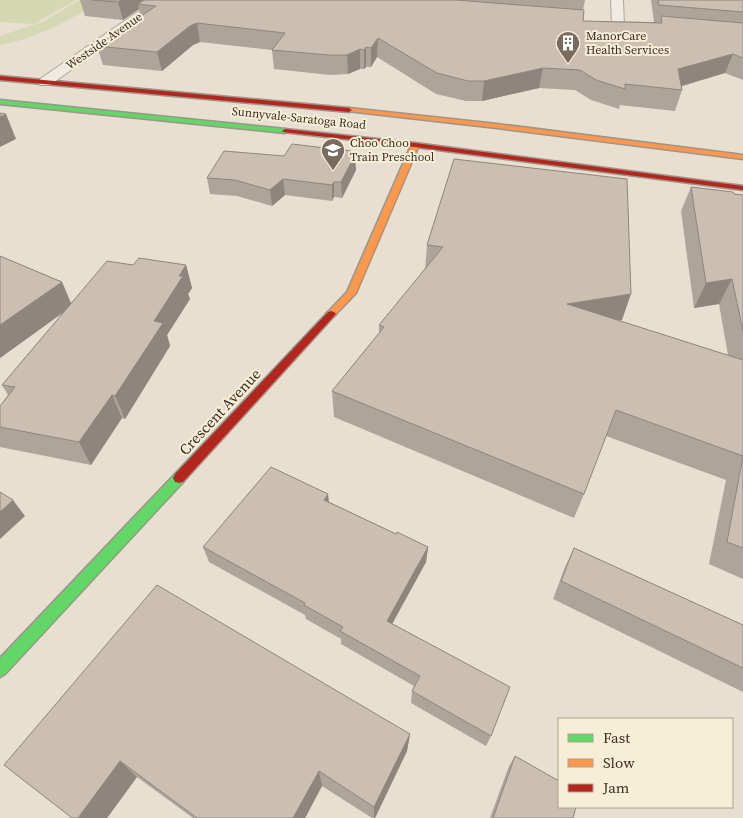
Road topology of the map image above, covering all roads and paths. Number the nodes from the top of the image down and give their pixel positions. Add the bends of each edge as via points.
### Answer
1 (164, 0) edge
2 (617, 0) edge
3 (602, 24) edge
4 (0, 78) edge
5 (45, 82) junction
6 (0, 102) edge
7 (415, 145) junction
8 (743, 157) edge
9 (743, 188) edge
10 (0, 668) edge

1 - 5 street, Westside Avenue
2 - 3 street via 623,26
4 - 5 main road, Sunnyvale-Saratoga Road
5 - 8 main road, Sunnyvale-Saratoga Road via 344,110
6 - 7 main road, Sunnyvale-Saratoga Road
7 - 9 main road, Sunnyvale-Saratoga Road
7 - 10 main road, Crescent Avenue via 352,293

